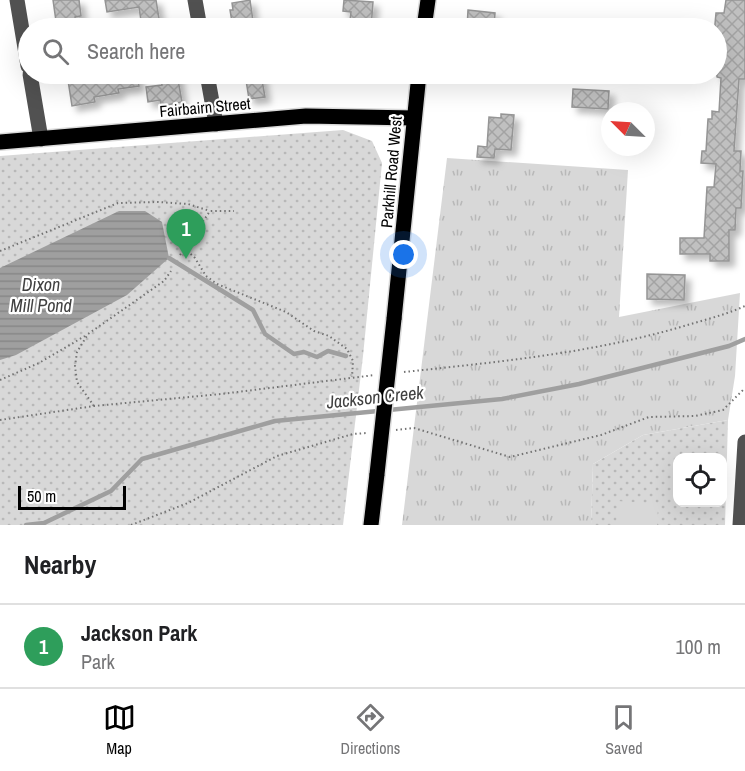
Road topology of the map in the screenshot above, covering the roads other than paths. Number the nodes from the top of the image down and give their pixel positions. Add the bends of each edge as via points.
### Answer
1 (17, 0) edge
2 (195, 0) edge
3 (428, 0) edge
4 (20, 18) edge
5 (198, 18) edge
6 (425, 18) edge
7 (32, 84) edge
8 (209, 84) edge
9 (418, 84) edge
10 (414, 118) junction
11 (216, 124) junction
12 (41, 139) junction
13 (0, 142) edge
14 (745, 442) edge
15 (371, 525) edge
16 (740, 525) edge

1 - 4 street
2 - 5 street
3 - 6 main road
7 - 12 street
8 - 11 street
9 - 10 main road, Parkhill Road West
10 - 11 main road, Fairbairn Street via 306,116
10 - 15 main road, Parkhill Road West, bridge
11 - 12 main road, Fairbairn Street
12 - 13 main road, Fairbairn Street
14 - 16 street

